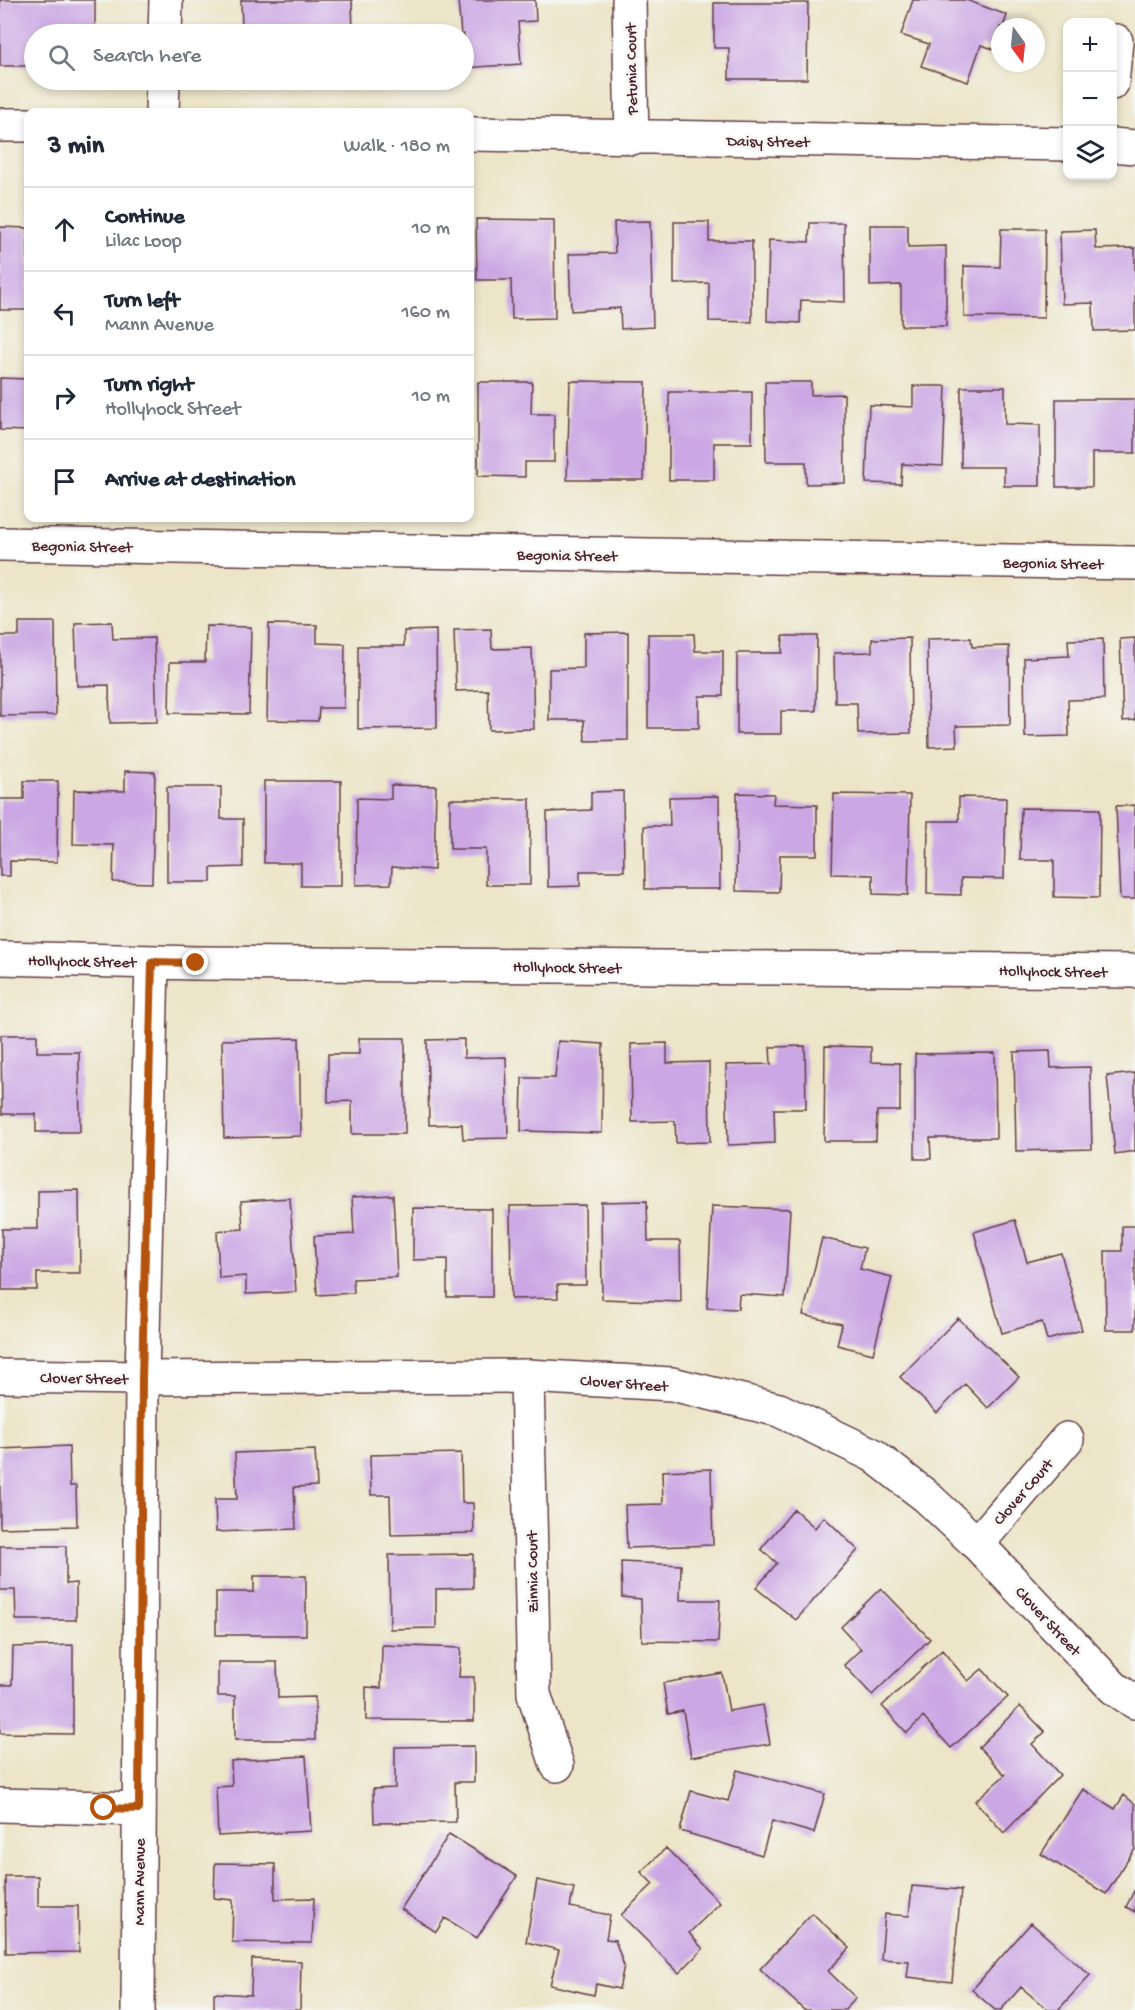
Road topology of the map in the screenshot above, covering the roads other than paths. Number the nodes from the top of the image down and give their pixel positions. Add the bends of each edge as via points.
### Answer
1 (166, 0) edge
2 (629, 0) edge
3 (165, 24) edge
4 (163, 90) edge
5 (162, 108) edge
6 (0, 125) edge
7 (24, 125) edge
8 (474, 134) edge
9 (632, 138) junction
10 (1063, 144) edge
11 (1117, 145) edge
12 (1135, 147) edge
13 (0, 544) edge
14 (1135, 563) edge
15 (0, 958) edge
16 (152, 962) junction
17 (1135, 971) edge
18 (0, 1376) edge
19 (527, 1376) junction
20 (142, 1378) junction
21 (1067, 1439) dead end
22 (977, 1544) junction
23 (1135, 1702) edge
24 (557, 1765) dead end
25 (0, 1805) edge
26 (139, 1809) junction
27 (138, 2010) edge

1 - 3 street
2 - 9 street, Petunia Court
4 - 5 street
6 - 7 street
8 - 9 street, Daisy Street
9 - 10 street, Daisy Street
11 - 12 street
13 - 14 street, Begonia Street
15 - 16 street, Hollyhock Street
16 - 17 street, Hollyhock Street
16 - 20 street, Mann Avenue
18 - 20 street, Clover Street
19 - 20 street, Clover Street
19 - 22 street, Clover Street via 672,1384 779,1410 873,1455 927,1497
19 - 24 street, Zinnia Court via 534,1694
20 - 26 street, Mann Avenue
21 - 22 street, Clover Court
22 - 23 street, Clover Street via 1114,1688
25 - 26 street
26 - 27 street, Mann Avenue

